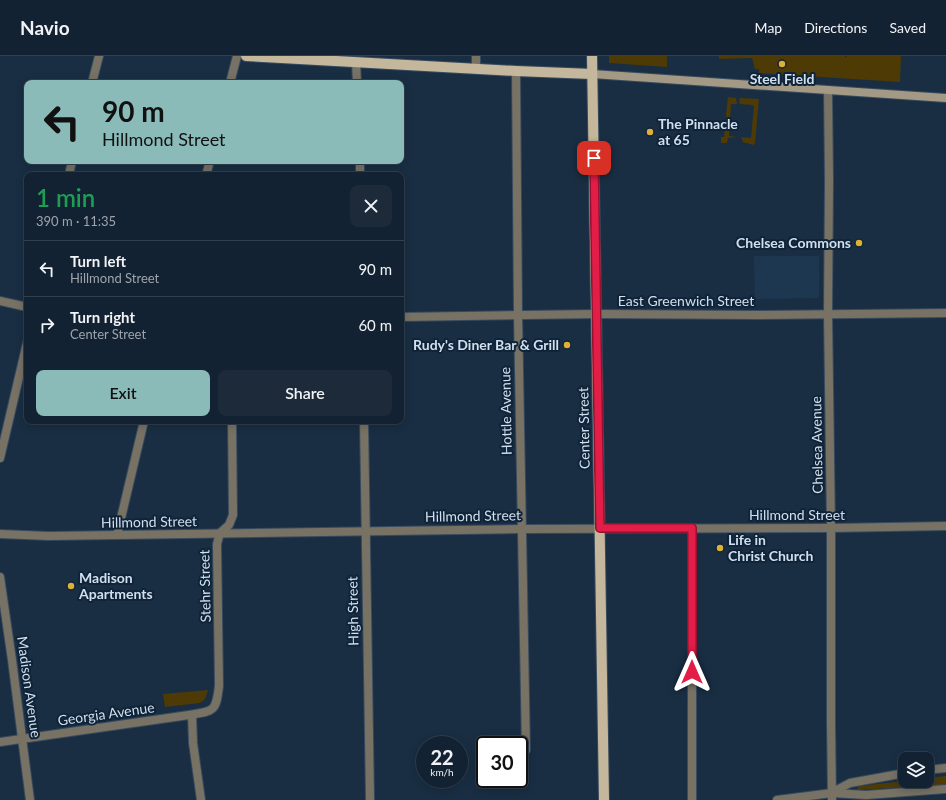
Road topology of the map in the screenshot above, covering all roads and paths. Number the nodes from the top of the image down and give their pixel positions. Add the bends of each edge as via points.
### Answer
1 (99, 56) edge
2 (236, 56) edge
3 (246, 56) edge
4 (476, 56) edge
5 (592, 56) edge
6 (356, 62) junction
7 (476, 68) junction
8 (516, 71) junction
9 (592, 74) junction
10 (93, 80) edge
11 (231, 80) edge
12 (357, 80) edge
13 (828, 90) junction
14 (946, 98) edge
15 (0, 301) edge
16 (24, 306) edge
17 (946, 313) edge
18 (596, 314) junction
19 (828, 314) junction
20 (518, 315) junction
21 (404, 317) edge
22 (24, 356) edge
23 (143, 424) edge
24 (232, 424) edge
25 (364, 424) edge
26 (0, 458) edge
27 (946, 526) edge
28 (600, 528) junction
29 (692, 528) junction
30 (831, 528) junction
31 (521, 529) junction
32 (365, 532) junction
33 (0, 534) edge
34 (220, 534) junction
35 (117, 535) junction
36 (0, 577) edge
37 (192, 714) junction
38 (526, 736) edge
39 (23, 738) junction
40 (0, 742) edge
41 (946, 768) edge
42 (934, 769) edge
43 (898, 774) edge
44 (946, 789) edge
45 (832, 796) edge
46 (30, 800) edge
47 (201, 800) edge
48 (370, 800) edge
49 (604, 800) edge
50 (692, 800) edge
51 (777, 800) edge

1 - 10 street
2 - 11 street
3 - 6 main road
4 - 7 street
5 - 9 main road, Center Street
6 - 7 main road
6 - 12 street
7 - 8 main road
8 - 9 main road
8 - 20 street, Hottle Avenue
9 - 13 main road
9 - 18 main road, Center Street
13 - 14 main road
13 - 19 street, Chelsea Avenue
15 - 16 street
17 - 19 street, East Greenwich Street
18 - 19 street, East Greenwich Street
18 - 20 street, East Greenwich Street
18 - 28 main road, Center Street
19 - 30 street, Chelsea Avenue
20 - 21 street, East Greenwich Street
20 - 31 street, Hottle Avenue
22 - 26 street
23 - 35 street
24 - 34 street, Stehr Street via 233,515 229,525
25 - 32 street, High Street
27 - 30 street, Hillmond Street
28 - 29 street, Hillmond Street
28 - 31 street, Hillmond Street
28 - 49 main road, Center Street
29 - 30 street, Hillmond Street
29 - 50 street
30 - 45 street, Chelsea Avenue
31 - 32 street, Hillmond Street
31 - 38 street, Hottle Avenue
32 - 34 street, Hillmond Street
32 - 48 street, High Street
33 - 35 street, Hillmond Street
34 - 35 street, Hillmond Street
34 - 37 street, Stehr Street via 217,544 218,698 216,706 209,711
36 - 39 street, Madison Avenue
37 - 39 street, Georgia Avenue
37 - 47 street via 193,743
39 - 40 street, Georgia Avenue
39 - 46 street, Madison Avenue
41 - 42 street
43 - 45 street via 850,783
44 - 45 street
45 - 51 street

